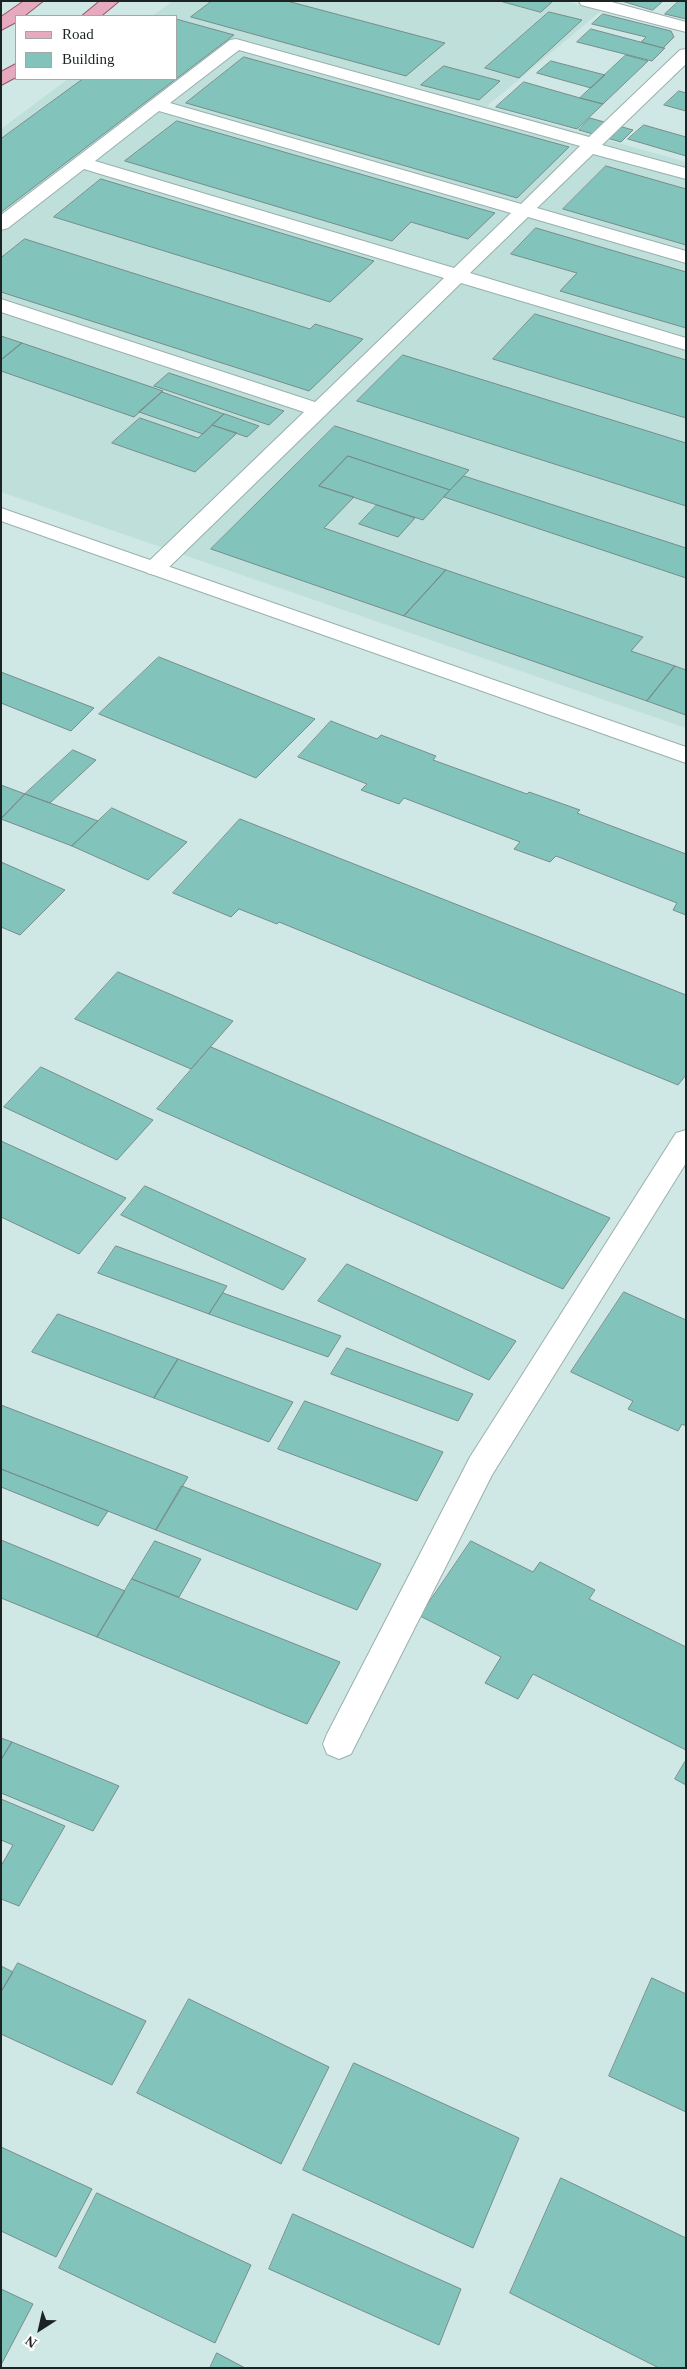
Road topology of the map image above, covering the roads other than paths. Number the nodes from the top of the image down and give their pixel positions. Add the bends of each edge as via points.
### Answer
1 (35, 1) edge
2 (111, 1) edge
3 (587, 1) edge
4 (15, 15) edge
5 (15, 15) edge
6 (91, 15) edge
7 (1, 25) edge
8 (686, 27) edge
9 (686, 54) edge
10 (15, 70) edge
11 (1, 80) edge
12 (157, 105) junction
13 (591, 146) junction
14 (82, 163) junction
15 (686, 174) edge
16 (524, 211) junction
17 (1, 224) edge
18 (686, 258) edge
19 (457, 276) junction
20 (1, 305) edge
21 (686, 344) edge
22 (318, 410) junction
23 (1, 514) edge
24 (155, 568) junction
25 (686, 755) edge
26 (686, 1140) edge
27 (339, 1744) dead end

1 - 4 main road
2 - 6 main road
3 - 8 street
5 - 7 main road
9 - 13 street
10 - 11 main road
12 - 13 street via 236,44
12 - 14 street
12 - 16 street
13 - 15 street
13 - 16 street
14 - 17 street
14 - 19 street
16 - 18 street
16 - 19 street
19 - 21 street
19 - 22 street
20 - 22 street
22 - 24 street
23 - 24 street
24 - 25 street
26 - 27 street via 481,1466

